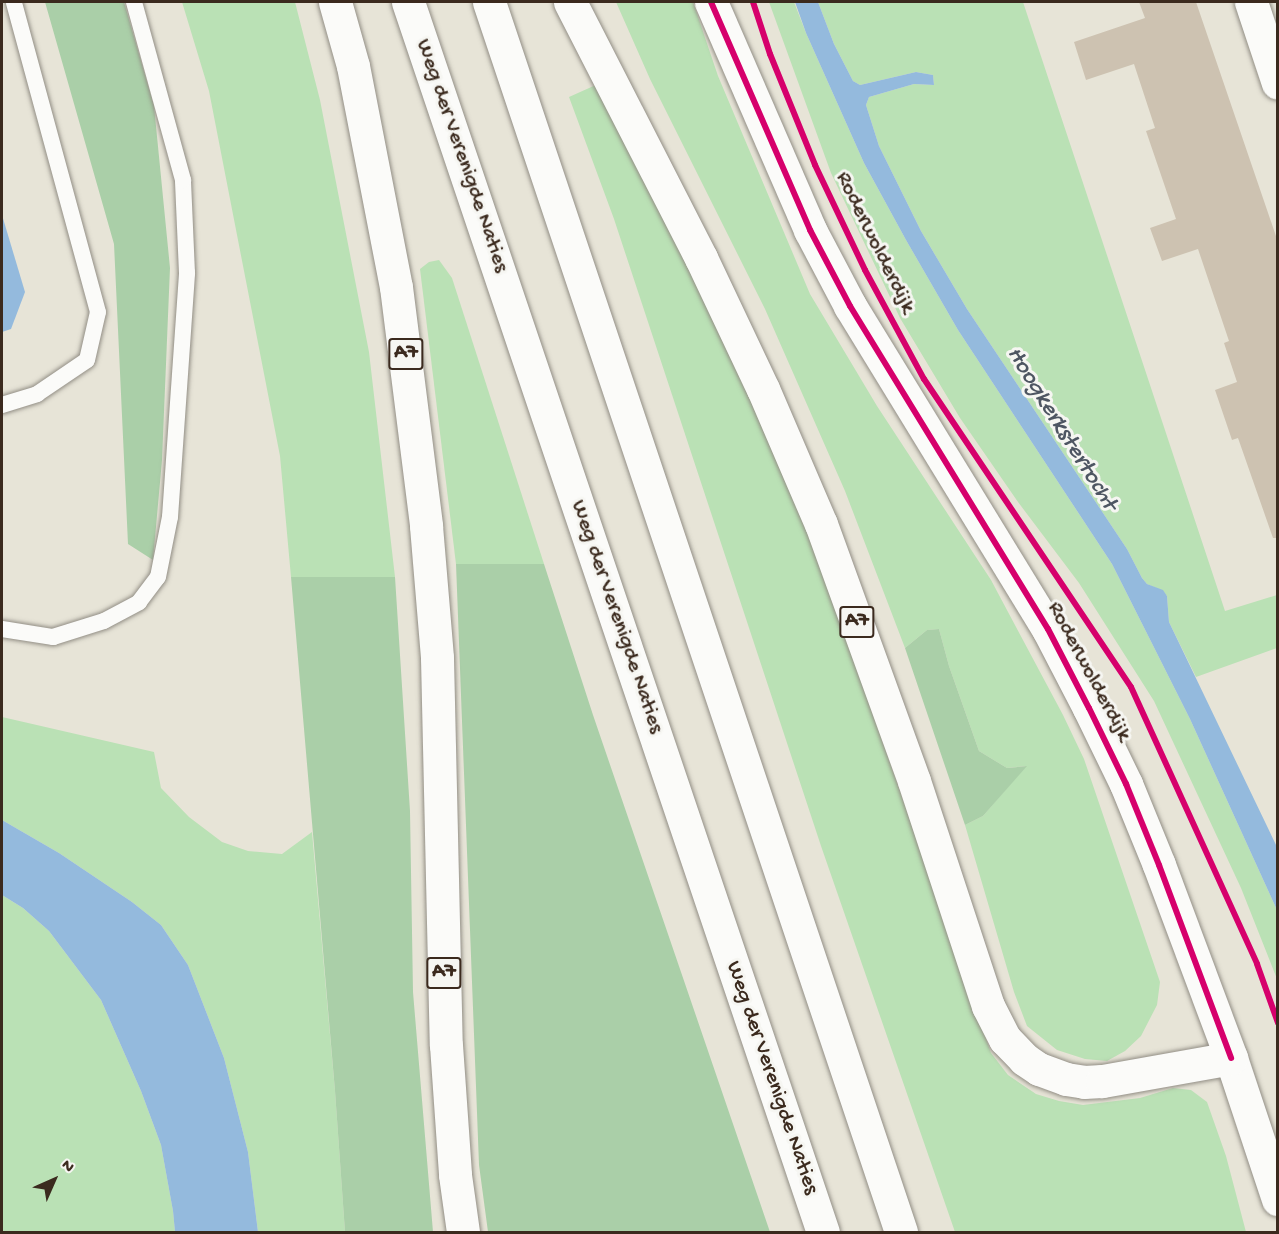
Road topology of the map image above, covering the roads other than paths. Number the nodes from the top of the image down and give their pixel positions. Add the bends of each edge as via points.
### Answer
1 (14, 2) edge
2 (134, 2) edge
3 (335, 2) edge
4 (408, 2) edge
5 (489, 2) edge
6 (570, 2) edge
7 (711, 2) edge
8 (1251, 2) edge
9 (1278, 83) edge
10 (2, 405) edge
11 (2, 629) edge
12 (1231, 1058) junction
13 (1278, 1199) edge
14 (463, 1233) edge
15 (822, 1233) edge
16 (901, 1233) edge

1 - 10 lane via 98,312 87,360 38,394
2 - 11 lane via 183,180 187,273 170,516 158,577 139,602 94,624 53,637
3 - 14 main road, A7 via 352,66 396,287 426,526 437,658 446,1045
4 - 15 main road, Weg der Verenigde Naties
5 - 16 main road
6 - 12 main road, A7 via 763,389 821,524 914,781 988,1006 1005,1039 1039,1069 1084,1082
7 - 12 main road, Roderwolderdijk via 810,230 850,306 1047,629 1089,708 1159,865
8 - 9 main road
12 - 13 main road, Roderwolderdijk

